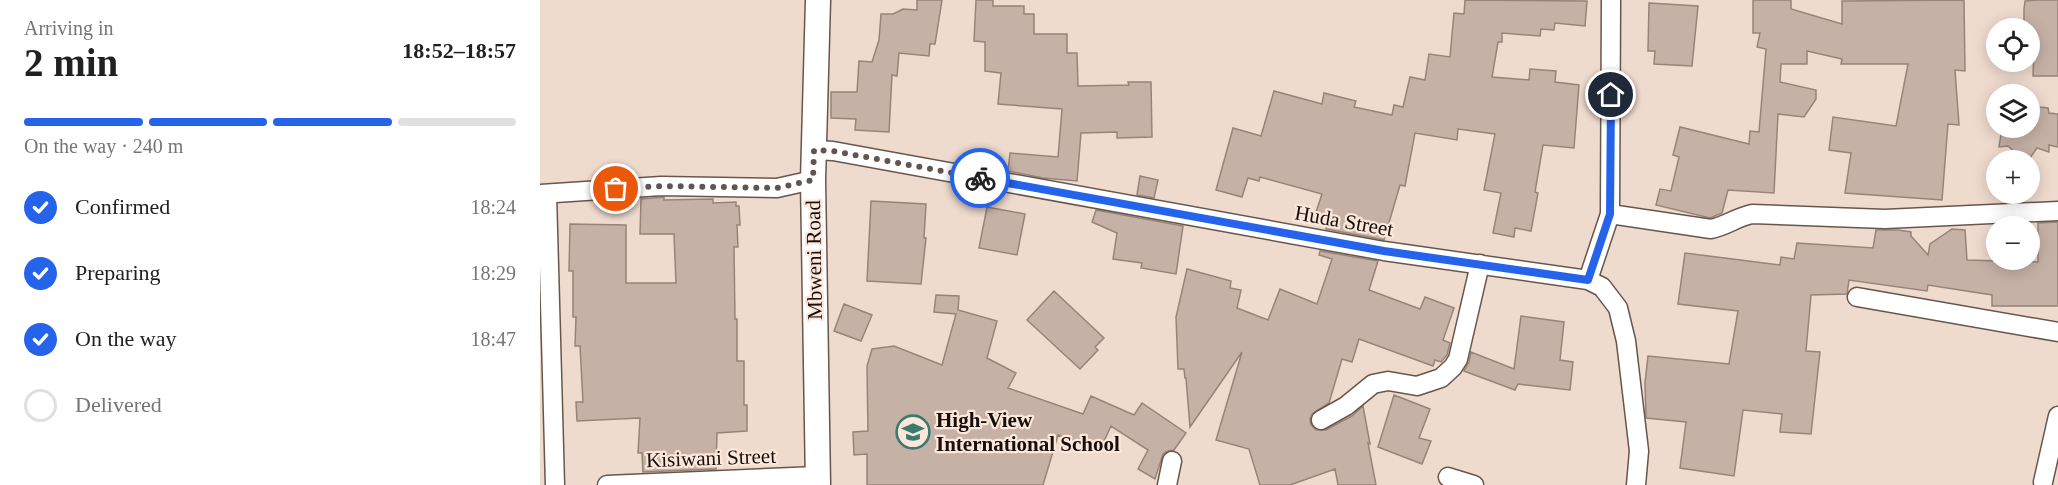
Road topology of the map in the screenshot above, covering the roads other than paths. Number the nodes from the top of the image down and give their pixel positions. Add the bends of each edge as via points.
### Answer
1 (818, 0) edge
2 (1611, 0) edge
3 (814, 150) junction
4 (813, 180) junction
5 (544, 194) edge
6 (2058, 211) edge
7 (1610, 214) junction
8 (1480, 264) junction
9 (1588, 280) junction
10 (1857, 297) dead end
11 (2058, 332) edge
12 (2058, 416) edge
13 (1321, 420) dead end
14 (1172, 461) dead end
15 (1448, 477) dead end
16 (818, 480) edge
17 (2043, 482) dead end
18 (555, 485) edge
19 (607, 485) edge
20 (1167, 485) edge
21 (1474, 485) edge
22 (1636, 485) edge

1 - 3 street, Mbweni Road
2 - 7 street
3 - 4 street, Mbweni Road
3 - 8 street, Huda Street via 1384,251
4 - 5 street via 777,188 661,186
4 - 16 street, Mbweni Road
5 - 18 street
6 - 7 street via 1885,219 1752,214 1711,229
7 - 9 street
8 - 9 street, Huda Street
8 - 13 street via 1453,367 1441,378 1418,386 1388,381 1373,384
9 - 22 street via 1602,286 1618,308 1626,341 1639,451
10 - 11 street
12 - 17 street
14 - 20 street
15 - 21 street
16 - 19 street, Kisiwani Street

